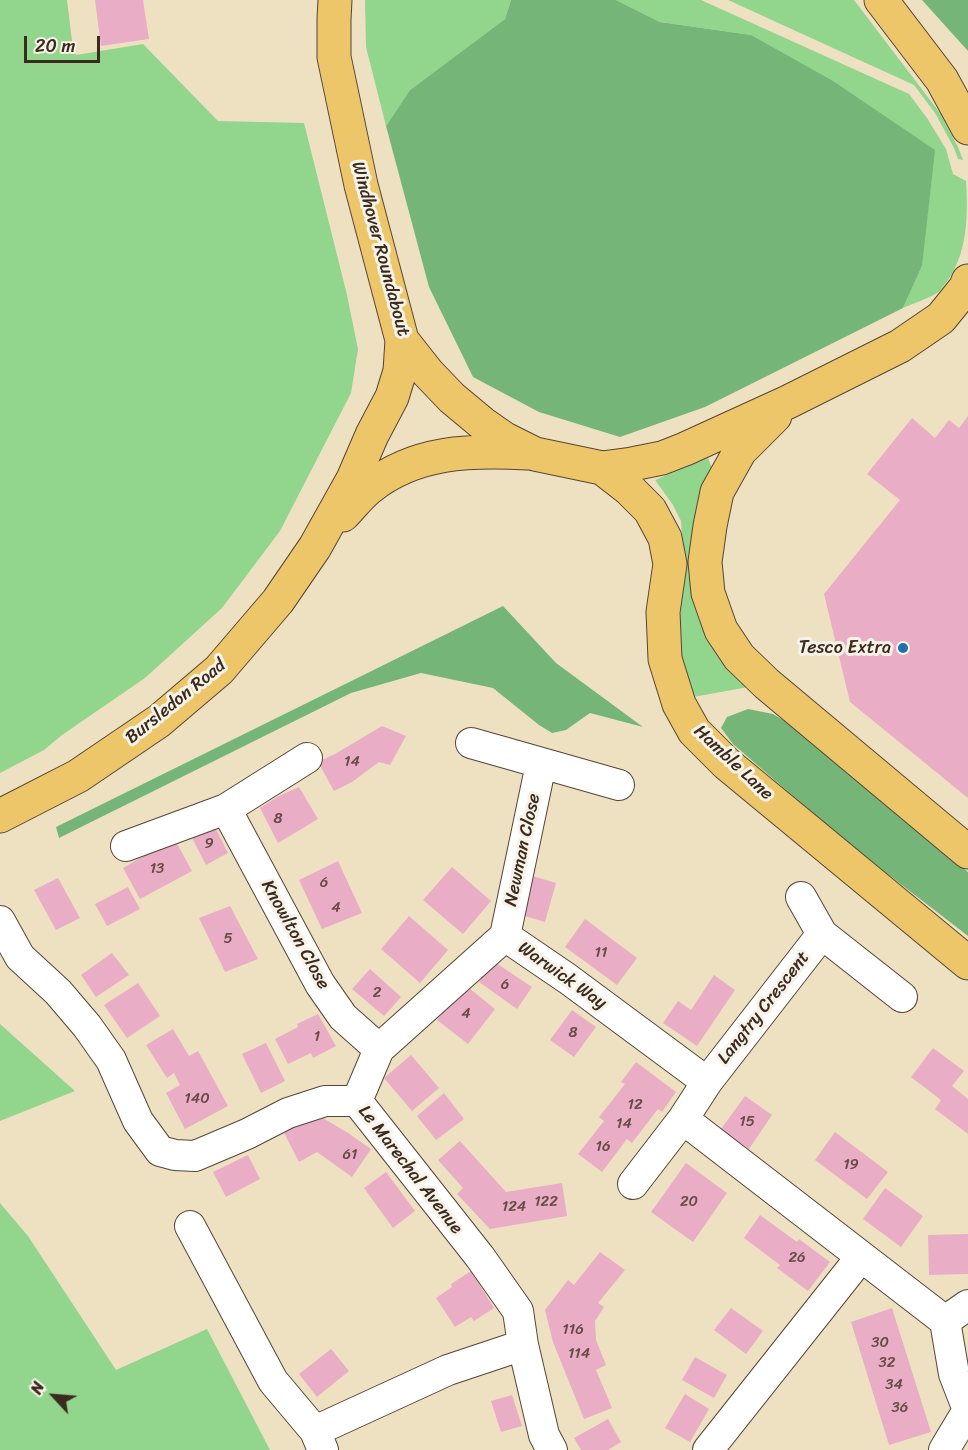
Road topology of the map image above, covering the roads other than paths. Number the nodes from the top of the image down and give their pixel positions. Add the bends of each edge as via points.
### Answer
1 (317, 0) edge
2 (335, 0) edge
3 (881, 0) edge
4 (334, 57) junction
5 (942, 80) junction
6 (968, 104) edge
7 (968, 128) edge
8 (967, 285) edge
9 (402, 340) junction
10 (788, 402) junction
11 (535, 454) junction
12 (603, 468) junction
13 (315, 547) junction
14 (471, 743) dead end
15 (307, 758) dead end
16 (541, 764) junction
17 (619, 785) dead end
18 (226, 809) junction
19 (0, 816) edge
20 (126, 846) dead end
21 (968, 852) edge
22 (801, 897) dead end
23 (0, 921) edge
24 (822, 934) junction
25 (505, 936) junction
26 (10, 952) edge
27 (968, 963) edge
28 (902, 997) dead end
29 (379, 1049) junction
30 (707, 1082) junction
31 (357, 1101) junction
32 (683, 1119) junction
33 (633, 1184) dead end
34 (189, 1226) dead end
35 (861, 1257) junction
36 (956, 1313) edge
37 (523, 1345) junction
38 (968, 1410) edge
39 (319, 1440) edge
40 (552, 1450) edge
41 (708, 1450) edge
42 (944, 1450) edge

1 - 4 main road
2 - 4 main road, Windhover Roundabout
3 - 5 main road
4 - 9 main road, Windhover Roundabout via 361,185
5 - 6 main road
5 - 7 main road
8 - 10 main road, Windhover Roundabout via 941,318 900,346
9 - 11 main road, Windhover Roundabout via 452,398 498,434
9 - 13 main road, Bursledon Road via 400,371 392,397
10 - 12 main road, Windhover Roundabout via 662,458
10 - 21 main road via 740,451 717,492 705,562 708,593 721,630 739,657 767,684
11 - 12 main road, Windhover Roundabout
11 - 13 main road, Bursledon Road via 487,451 442,455 402,468 368,489
12 - 27 main road, Hamble Lane via 650,510 665,538 670,564 663,612 665,659 679,704 694,730 728,764
13 - 19 main road, Bursledon Road via 278,601 219,670 159,721 78,776
14 - 16 street
15 - 18 street
16 - 17 street
16 - 25 street, Newman Close
18 - 20 street
18 - 29 street, Knowlton Close via 320,984 344,1017
22 - 24 street, Langtry Crescent
23 - 26 street, Le Marechal Avenue
24 - 28 street, Langtry Crescent
24 - 30 street, Langtry Crescent
25 - 29 street, Warwick Way
25 - 30 street, Warwick Way
26 - 31 street, Le Marechal Avenue via 58,992 87,1026 111,1060 138,1121 160,1150 195,1156 288,1113 325,1101
29 - 31 street, Warwick Way
30 - 32 street
31 - 37 street, Le Marechal Avenue via 518,1311
32 - 33 street
32 - 35 street
34 - 39 street via 273,1381
35 - 36 street
35 - 41 street
36 - 38 street via 954,1374
37 - 39 street via 448,1370
37 - 40 street, Le Marechal Avenue via 544,1435
38 - 42 street

